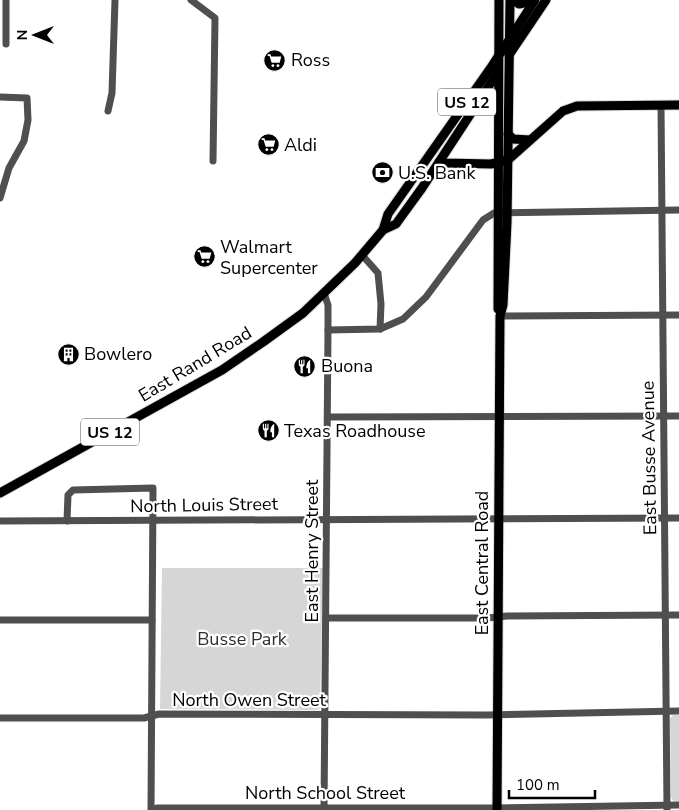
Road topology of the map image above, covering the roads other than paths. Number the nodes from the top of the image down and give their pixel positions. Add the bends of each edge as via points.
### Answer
1 (6, 0) edge
2 (115, 0) edge
3 (191, 0) edge
4 (499, 0) edge
5 (512, 0) edge
6 (528, 0) edge
7 (535, 0) edge
8 (546, 0) edge
9 (6, 44) dead end
10 (505, 52) junction
11 (499, 72) junction
12 (0, 97) edge
13 (661, 105) junction
14 (679, 105) edge
15 (108, 111) dead end
16 (508, 134) junction
17 (530, 140) junction
18 (508, 160) junction
19 (213, 161) dead end
20 (439, 162) junction
21 (498, 163) junction
22 (2, 182) edge
23 (0, 198) edge
24 (679, 210) edge
25 (662, 211) junction
26 (502, 212) junction
27 (383, 230) junction
28 (362, 255) junction
29 (324, 293) junction
30 (662, 315) junction
31 (679, 315) edge
32 (500, 316) junction
33 (380, 329) junction
34 (328, 330) junction
35 (663, 416) junction
36 (679, 416) edge
37 (328, 417) junction
38 (500, 418) junction
39 (0, 493) edge
40 (326, 518) junction
41 (665, 518) junction
42 (679, 518) edge
43 (499, 519) junction
44 (153, 520) junction
45 (0, 521) edge
46 (67, 521) junction
47 (665, 615) junction
48 (679, 615) edge
49 (498, 617) junction
50 (326, 618) junction
51 (0, 620) edge
52 (152, 620) junction
53 (666, 711) junction
54 (679, 711) edge
55 (498, 714) junction
56 (325, 715) junction
57 (152, 716) junction
58 (0, 718) edge
59 (679, 805) edge
60 (667, 808) edge
61 (324, 809) edge
62 (497, 809) edge
63 (152, 810) edge

1 - 9 street
2 - 15 street via 112,93
3 - 19 street via 215,18
4 - 10 main road, East Central Road
5 - 6 main road via 521,4
5 - 10 main road, East Central Road
7 - 10 main road, US 12
8 - 10 main road, US 12
10 - 11 main road, East Rand Road / US 12
10 - 16 main road, East Central Road
10 - 27 main road, East Rand Road / US 12 via 388,214
11 - 20 main road, East Rand Road / US 12
11 - 21 main road, East Central Road
12 - 22 street via 27,98 28,120 24,141
13 - 14 main road
13 - 17 main road via 569,108
13 - 25 street, East Busse Avenue
16 - 17 main road via 515,139
16 - 18 main road, East Central Road
17 - 18 main road
18 - 21 main road
18 - 26 main road, East Central Road
20 - 21 main road
20 - 27 main road, East Rand Road / US 12 via 398,221
21 - 26 main road, East Central Road
22 - 23 street
24 - 25 street
25 - 26 street
25 - 30 street, East Busse Avenue
26 - 32 main road, East Central Road via 503,305
26 - 33 street via 483,220 418,307 400,321
27 - 28 main road, East Rand Road / US 12
28 - 29 main road, East Rand Road / US 12
28 - 33 street via 378,273
29 - 34 street, East Henry Street via 328,305
29 - 39 main road, East Rand Road / US 12 via 303,313 222,370
30 - 31 street
30 - 32 street
30 - 35 street, East Busse Avenue
32 - 38 main road, East Central Road
33 - 34 street
34 - 37 street, East Henry Street
35 - 36 street
35 - 38 street
35 - 41 street, East Busse Avenue
37 - 38 street
37 - 40 street, East Henry Street
38 - 43 main road, East Central Road
40 - 43 street, North Louis Street
40 - 44 street, North Louis Street
40 - 50 street, East Henry Street
41 - 42 street, North Louis Street
41 - 43 street, North Louis Street
41 - 47 street, East Busse Avenue
43 - 49 main road, East Central Road
44 - 46 street, North Louis Street
44 - 46 street via 153,488 73,490 68,496
44 - 52 street
45 - 46 street, North Louis Street
47 - 48 street
47 - 49 street
47 - 53 street, East Busse Avenue
49 - 50 street
49 - 55 main road, East Central Road
50 - 56 street, East Henry Street
51 - 52 street
52 - 57 street
53 - 54 street, North Owen Street
53 - 55 street, North Owen Street
53 - 60 street, East Busse Avenue
55 - 56 street, North Owen Street
55 - 62 main road, East Central Road
56 - 57 street, North Owen Street
56 - 61 street, East Henry Street
57 - 58 street, North Owen Street
57 - 63 street
59 - 60 street, North School Street
60 - 62 street, North School Street
61 - 62 street, North School Street
61 - 63 street, North School Street

